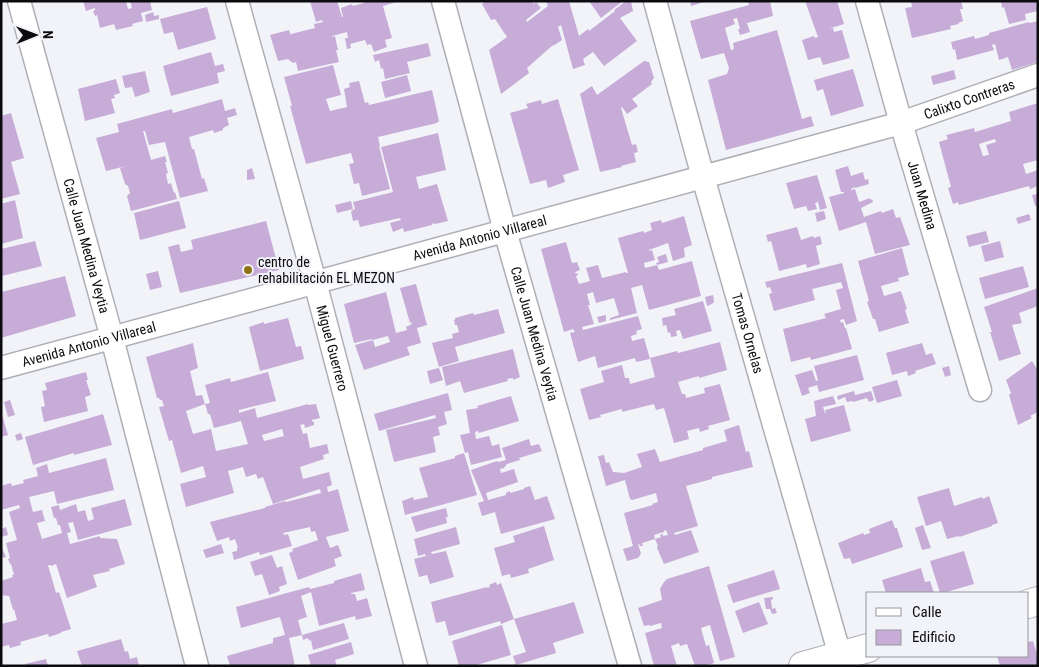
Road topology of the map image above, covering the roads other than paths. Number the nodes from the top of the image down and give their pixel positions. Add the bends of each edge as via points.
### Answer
1 (19, 1) edge
2 (238, 1) edge
3 (442, 1) edge
4 (655, 1) edge
5 (867, 1) edge
6 (1038, 75) edge
7 (901, 123) junction
8 (703, 176) junction
9 (505, 231) junction
10 (315, 282) junction
11 (112, 338) junction
12 (1, 368) edge
13 (980, 390) dead end
14 (866, 649) edge
15 (841, 661) edge
16 (197, 666) edge
17 (416, 666) edge
18 (630, 666) edge
19 (803, 666) edge

1 - 11 street, Calle Juan Medina Veytia
2 - 10 street, Miguel Guerrero
3 - 9 street, Calle Juan Medina Veytia
4 - 8 street, Tomas Ornelas
5 - 7 street, Juan Medina
6 - 7 street, Calixto Contreras
7 - 8 street, Avenida Antonio Villareal
7 - 13 street, Juan Medina
8 - 9 street, Avenida Antonio Villareal
8 - 15 street, Tomas Ornelas
9 - 10 street, Avenida Antonio Villareal
9 - 18 street, Calle Juan Medina Veytia
10 - 11 street, Avenida Antonio Villareal
10 - 17 street, Miguel Guerrero
11 - 12 street, Avenida Antonio Villareal
11 - 16 street, Calle Juan Medina Veytia
14 - 15 main road
15 - 19 main road

